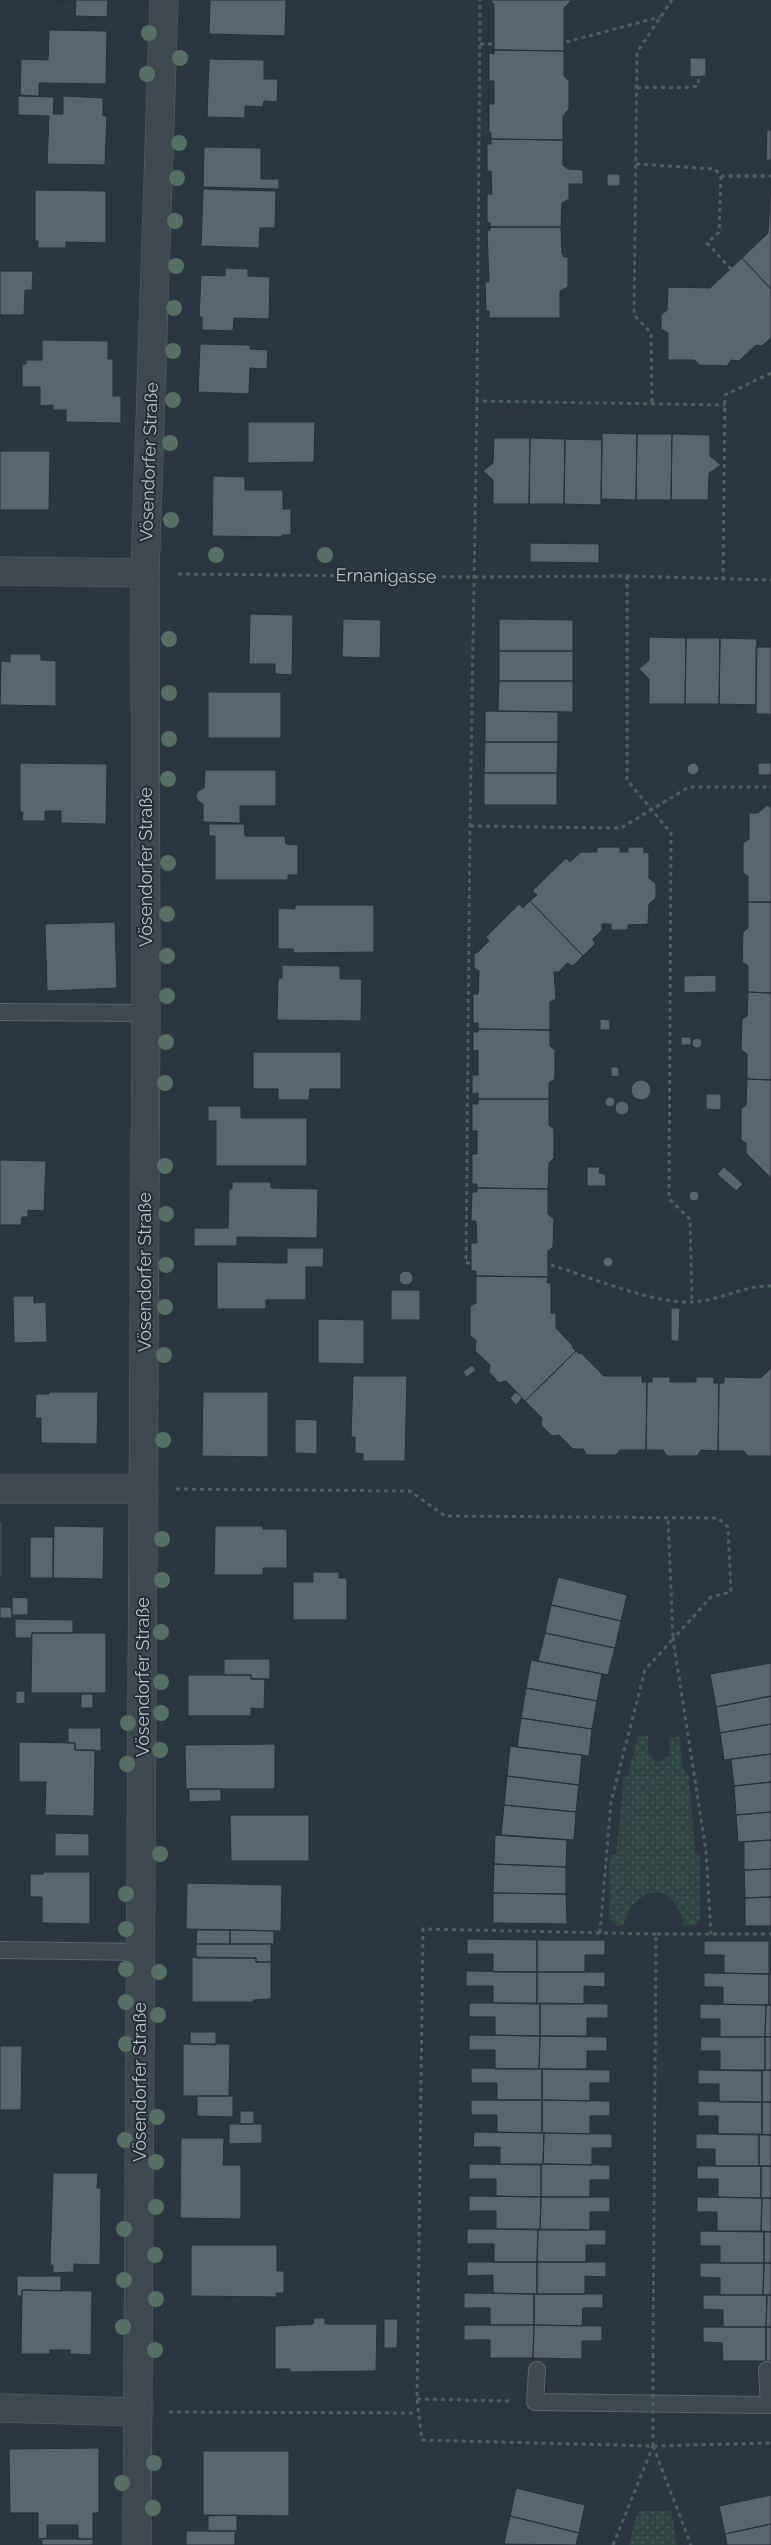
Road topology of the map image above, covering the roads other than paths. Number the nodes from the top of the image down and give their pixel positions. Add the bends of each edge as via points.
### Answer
1 (164, 0) edge
2 (0, 571) edge
3 (145, 573) junction
4 (0, 1012) edge
5 (146, 1013) junction
6 (0, 1489) edge
7 (144, 1489) junction
8 (0, 1950) edge
9 (141, 1952) junction
10 (537, 2370) dead end
11 (767, 2370) dead end
12 (770, 2405) edge
13 (0, 2408) edge
14 (138, 2412) junction
15 (137, 2545) edge

1 - 3 street, Vösendorfer Straße
2 - 3 street
3 - 5 street, Vösendorfer Straße
4 - 5 lane
5 - 7 street, Vösendorfer Straße
6 - 7 street
7 - 9 street, Vösendorfer Straße
8 - 9 lane
9 - 14 street, Vösendorfer Straße
10 - 12 lane via 535,2402
11 - 12 lane
13 - 14 street
14 - 15 street, Vösendorfer Straße

